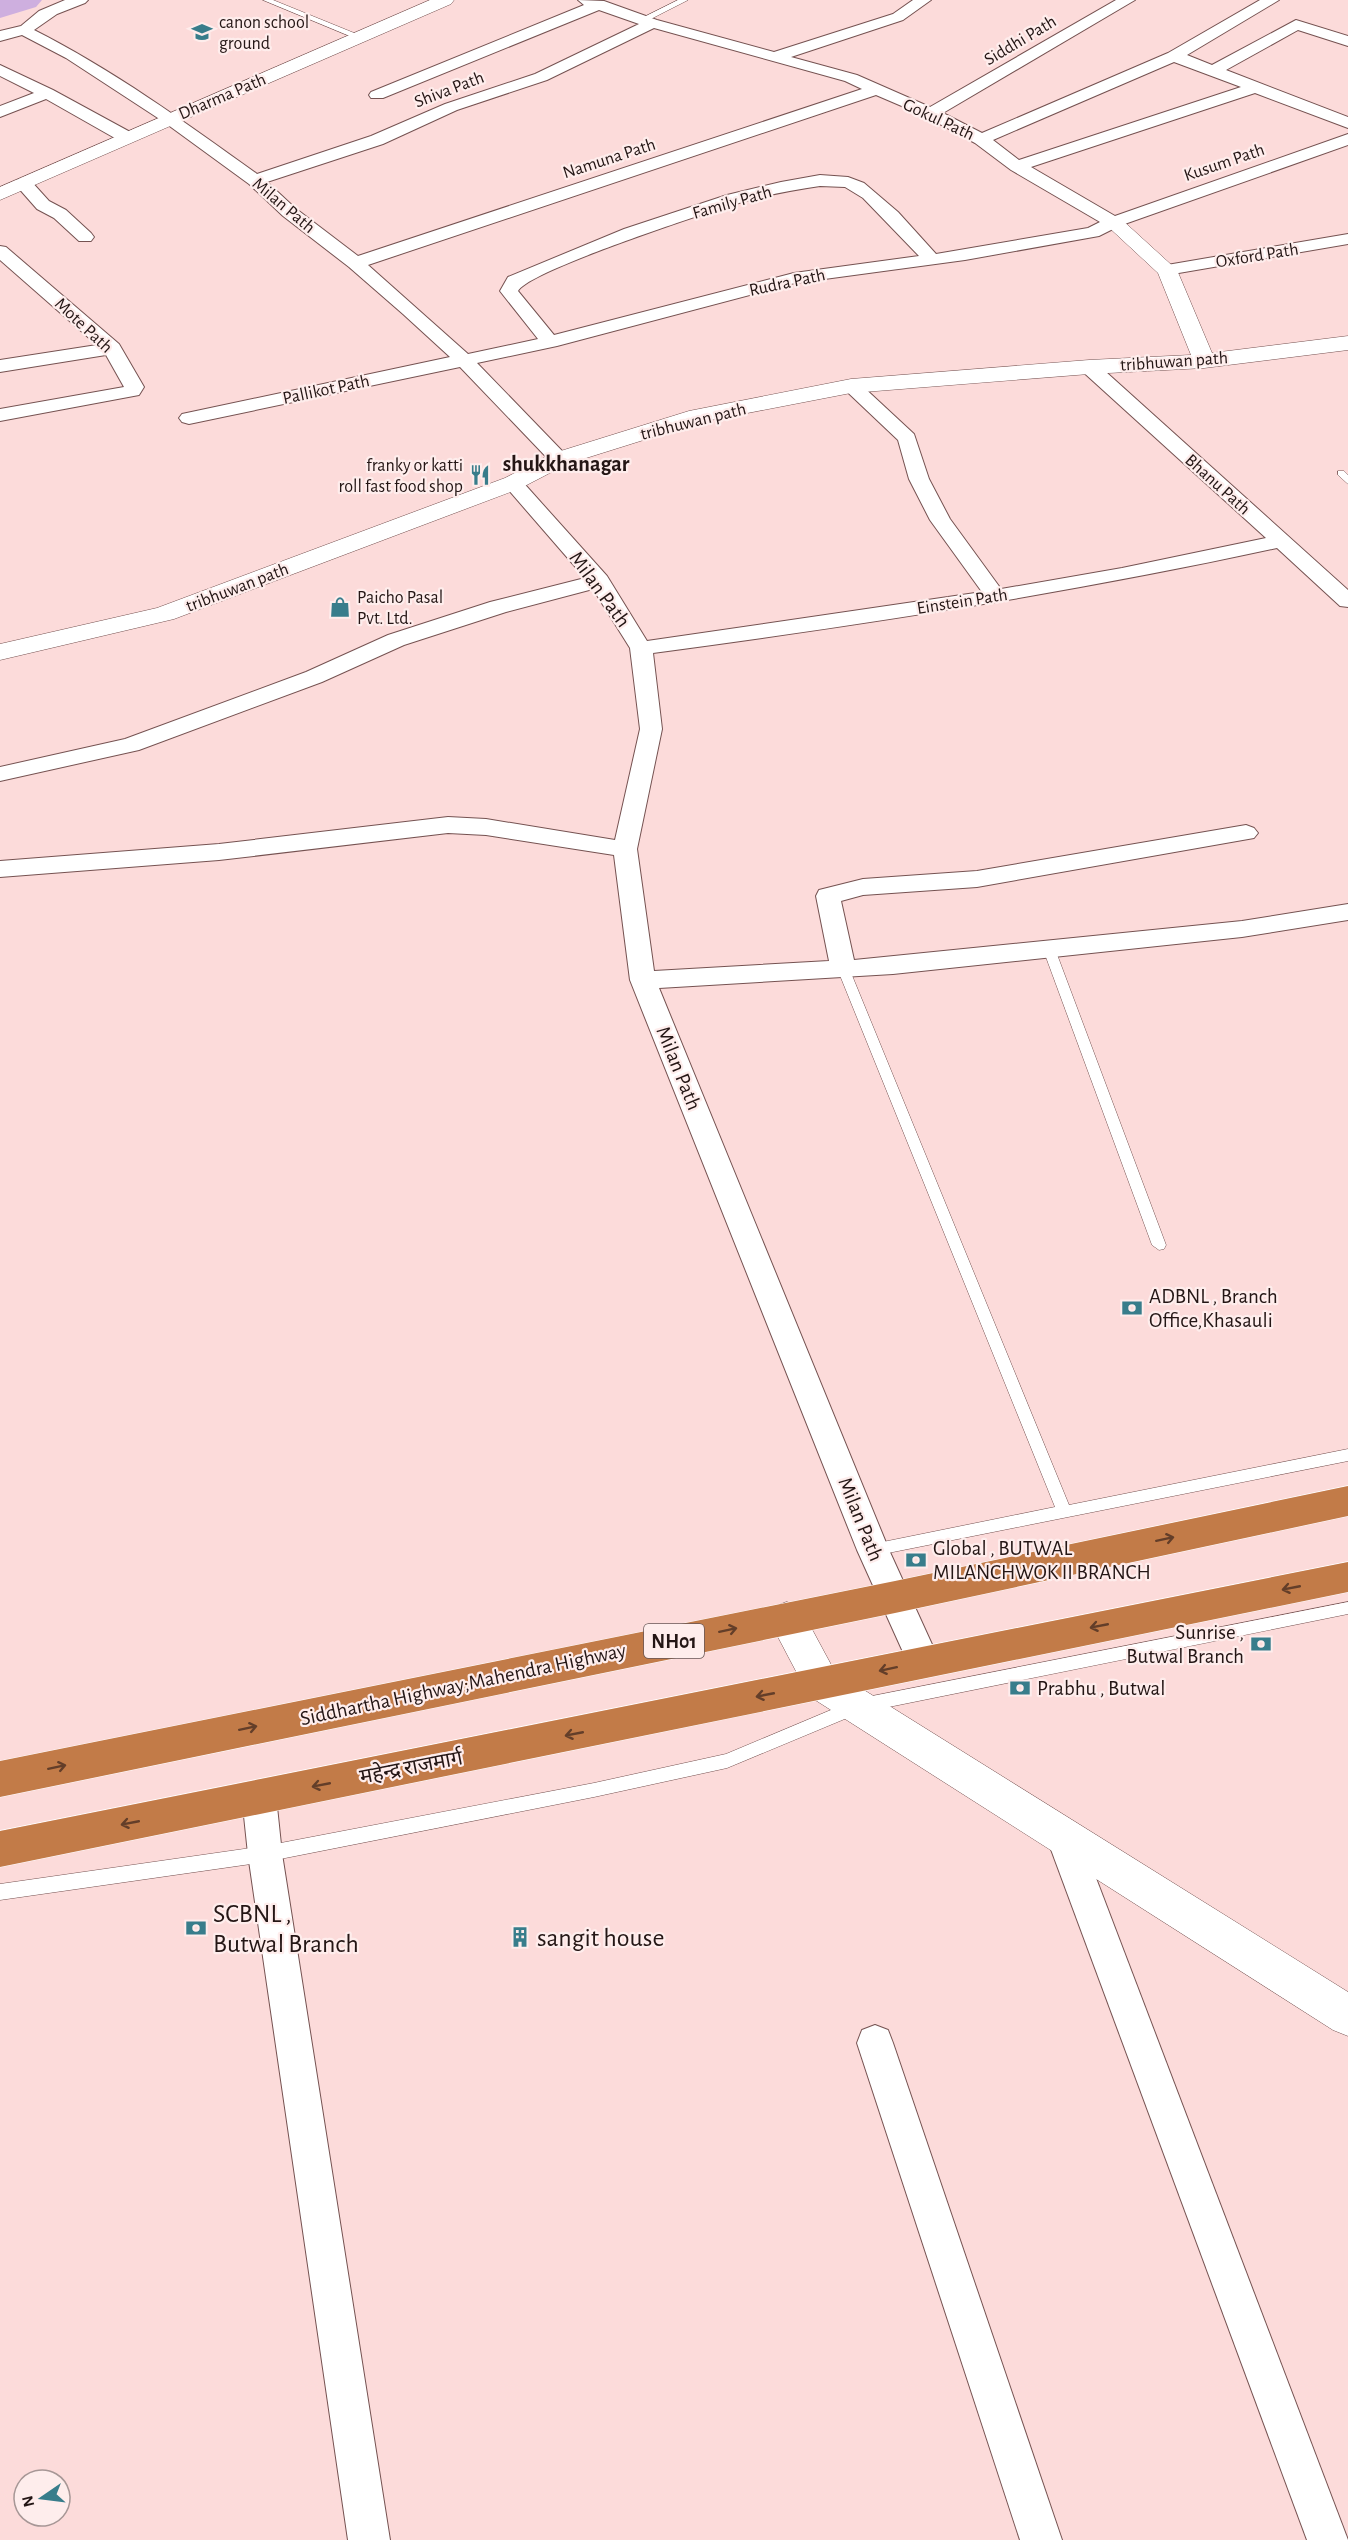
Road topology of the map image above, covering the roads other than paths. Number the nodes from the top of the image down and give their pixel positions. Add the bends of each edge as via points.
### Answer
1 (80, 0) edge
2 (267, 0) edge
3 (445, 0) edge
4 (633, 0) edge
5 (684, 0) edge
6 (923, 0) edge
7 (1127, 0) edge
8 (1271, 0) edge
9 (599, 4) edge
10 (647, 21) junction
11 (26, 29) junction
12 (0, 36) edge
13 (360, 37) junction
14 (1348, 41) edge
15 (1174, 56) junction
16 (774, 57) junction
17 (0, 70) edge
18 (1213, 70) junction
19 (1256, 87) junction
20 (874, 90) junction
21 (48, 93) junction
22 (377, 95) dead end
23 (0, 112) edge
24 (931, 113) junction
25 (170, 119) junction
26 (1348, 123) edge
27 (126, 138) junction
28 (981, 139) junction
29 (1348, 139) edge
30 (1017, 166) junction
31 (255, 180) junction
32 (24, 184) junction
33 (0, 194) edge
34 (1113, 222) junction
35 (85, 237) dead end
36 (1348, 239) edge
37 (0, 250) edge
38 (931, 259) junction
39 (355, 263) junction
40 (1167, 270) junction
41 (550, 342) junction
42 (1348, 344) edge
43 (112, 348) junction
44 (464, 359) junction
45 (1204, 361) junction
46 (0, 366) edge
47 (1089, 367) junction
48 (851, 386) junction
49 (0, 415) edge
50 (189, 418) dead end
51 (559, 459) junction
52 (513, 483) junction
53 (1281, 541) junction
54 (599, 580) junction
55 (995, 596) junction
56 (1348, 601) edge
57 (641, 648) junction
58 (0, 652) edge
59 (0, 774) edge
60 (1246, 833) dead end
61 (625, 849) junction
62 (0, 868) edge
63 (1348, 912) edge
64 (1050, 949) junction
65 (843, 968) junction
66 (643, 980) junction
67 (1159, 1245) dead end
68 (1348, 1455) edge
69 (1348, 1501) edge
70 (1065, 1513) junction
71 (873, 1550) junction
72 (1348, 1577) edge
73 (895, 1597) junction
74 (1348, 1608) edge
75 (787, 1618) junction
76 (924, 1662) junction
77 (822, 1684) junction
78 (857, 1706) junction
79 (0, 1779) edge
80 (259, 1797) junction
81 (1063, 1836) junction
82 (0, 1849) edge
83 (265, 1854) junction
84 (0, 1892) edge
85 (1348, 2016) edge
86 (875, 2043) dead end
87 (369, 2540) edge
88 (1041, 2540) edge
89 (1328, 2540) edge

1 - 11 street via 57,7
2 - 13 lane
3 - 13 street, Dharma Path
4 - 9 street
5 - 10 lane
6 - 16 street via 898,16
7 - 24 street, Siddhi Path
8 - 15 street
9 - 10 street, Gokul Path
9 - 22 street
10 - 16 street, Gokul Path
10 - 31 street, Shiva Path via 541,77 451,107 377,140
11 - 12 street
11 - 25 street, Milan Path
13 - 25 street, Dharma Path
14 - 18 street via 1296,25
15 - 18 street
15 - 28 street
16 - 20 street, Gokul Path via 851,78
17 - 21 street
18 - 19 street
19 - 26 street
19 - 30 street via 1190,113
20 - 24 street, Gokul Path
20 - 39 street, Namuna Path
21 - 23 street
21 - 27 street
24 - 28 street, Gokul Path
25 - 27 street, Dharma Path
25 - 31 street, Milan Path
27 - 32 street, Dharma Path
28 - 30 street, Gokul Path
29 - 34 street, Kusum Path
30 - 34 street, Gokul Path
31 - 39 street, Milan Path
32 - 33 street, Dharma Path
32 - 35 street via 43,205 60,214
34 - 38 street, Rudra Path via 1093,232
34 - 40 street, Gokul Path
36 - 40 street, Oxford Path
37 - 43 street, Mote Path
38 - 41 street, Rudra Path via 794,278
38 - 41 street, Family Path via 899,223 850,183 830,179 748,195 630,234 514,281 509,291
39 - 44 street, Milan Path
40 - 45 street, Gokul Path
41 - 44 street, Rudra Path
42 - 45 street, tribhuwan path
43 - 46 street
43 - 49 street, Mote Path via 134,387 132,391
44 - 50 street, Pallikot Path
44 - 51 street, Milan Path
45 - 47 street, tribhuwan path
47 - 48 street, tribhuwan path
47 - 53 street, Bhanu Path
48 - 51 street, tribhuwan path via 697,416
48 - 55 street via 907,438 919,478 940,520
51 - 52 street, tribhuwan path
52 - 54 street, Milan Path
52 - 58 street, tribhuwan path via 165,614
53 - 55 street, Einstein Path via 1171,566
53 - 56 street, Bhanu Path
54 - 57 street, Milan Path
54 - 59 street via 406,636 314,677 131,745
55 - 57 street, Einstein Path
57 - 61 street, Milan Path via 651,729
60 - 65 street via 977,879 862,887 828,896
61 - 62 street via 486,827 448,825 219,852
61 - 66 street, Milan Path
63 - 64 street via 1242,929
64 - 65 street
64 - 67 lane
65 - 66 street
65 - 70 lane
66 - 71 street, Milan Path
68 - 70 lane
73 -> 69 highway, Siddhartha Highway;Mahendra Highway / NH01
70 - 71 lane
71 - 73 street, Milan Path
72 -> 76 highway
73 - 75 highway, Siddhartha Highway;Mahendra Highway / NH01
73 - 76 street, Milan Path
74 - 78 lane
75 - 77 street
79 -> 75 highway, Siddhartha Highway;Mahendra Highway / NH01
76 -> 77 highway
77 - 78 street
77 -> 80 highway, महेन्द्र राजमार्ग
78 - 81 street
78 - 83 lane via 727,1761
80 -> 82 highway, महेन्द्र राजमार्ग
80 - 83 street
81 - 85 street
81 - 89 street
83 - 84 lane
83 - 87 street
86 - 88 street

